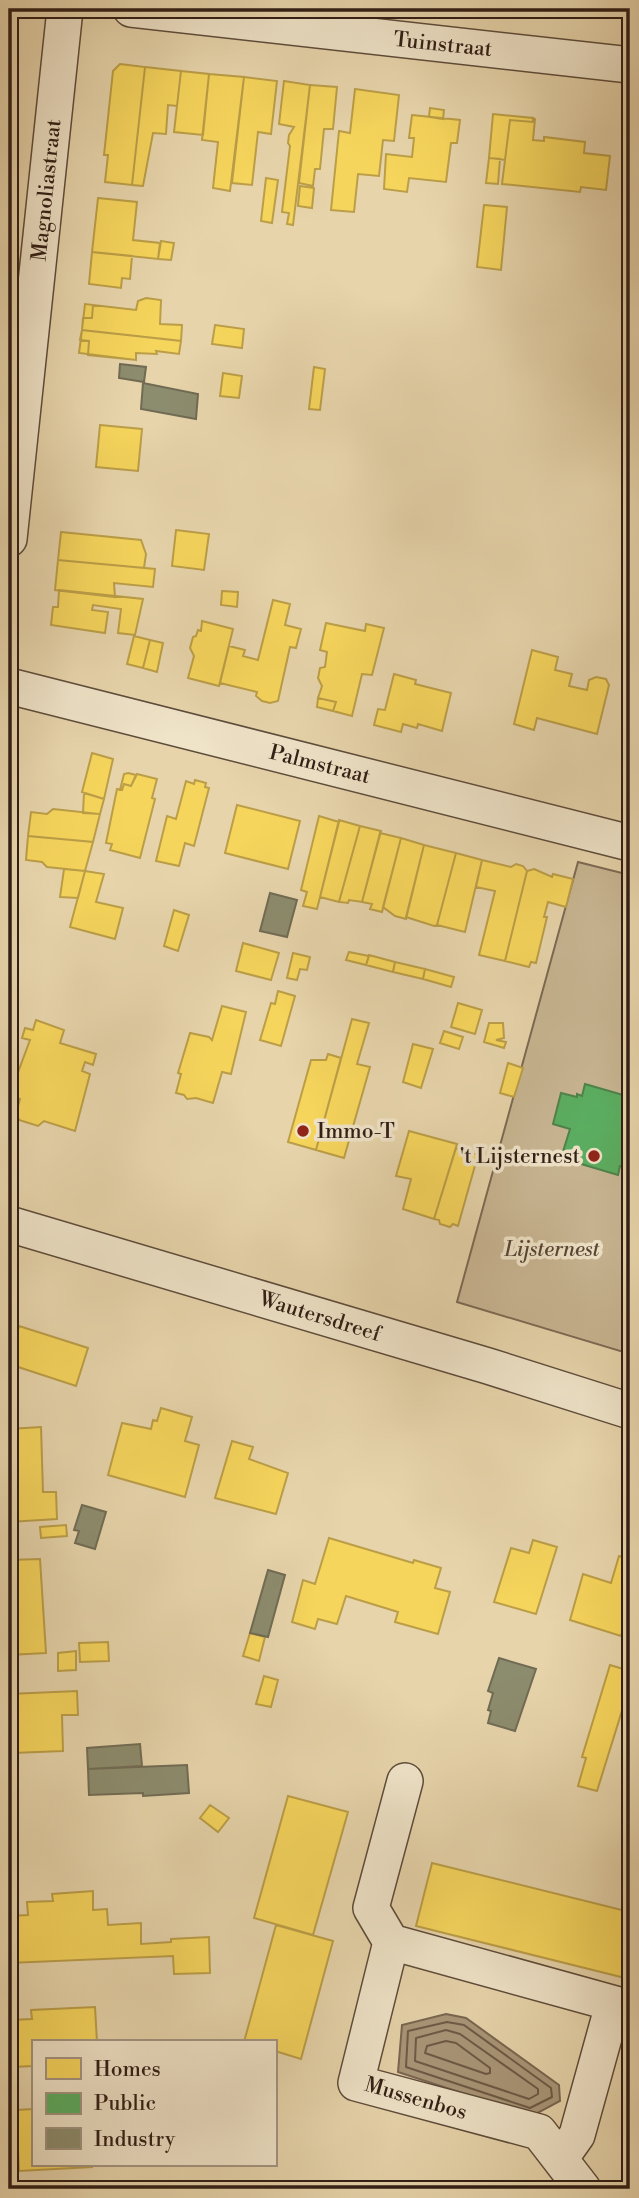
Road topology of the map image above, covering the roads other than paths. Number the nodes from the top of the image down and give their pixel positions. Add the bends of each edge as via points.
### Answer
1 (65, 9) edge
2 (131, 9) edge
3 (630, 65) edge
4 (9, 539) edge
5 (9, 686) edge
6 (630, 843) edge
7 (9, 1224) edge
8 (630, 1411) edge
9 (405, 1781) dead end
10 (391, 1942) junction
11 (622, 2006) edge
12 (560, 2159) junction
13 (583, 2189) edge

1 - 4 street, Magnoliastraat
2 - 3 street, Tuinstraat
5 - 6 street, Palmstraat
7 - 8 street, Wautersdreef
9 - 10 street via 371,1908
10 - 11 street
10 - 12 street, Mussenbos via 356,2083 539,2132
11 - 12 street via 577,2135
12 - 13 street, Mussenbos

